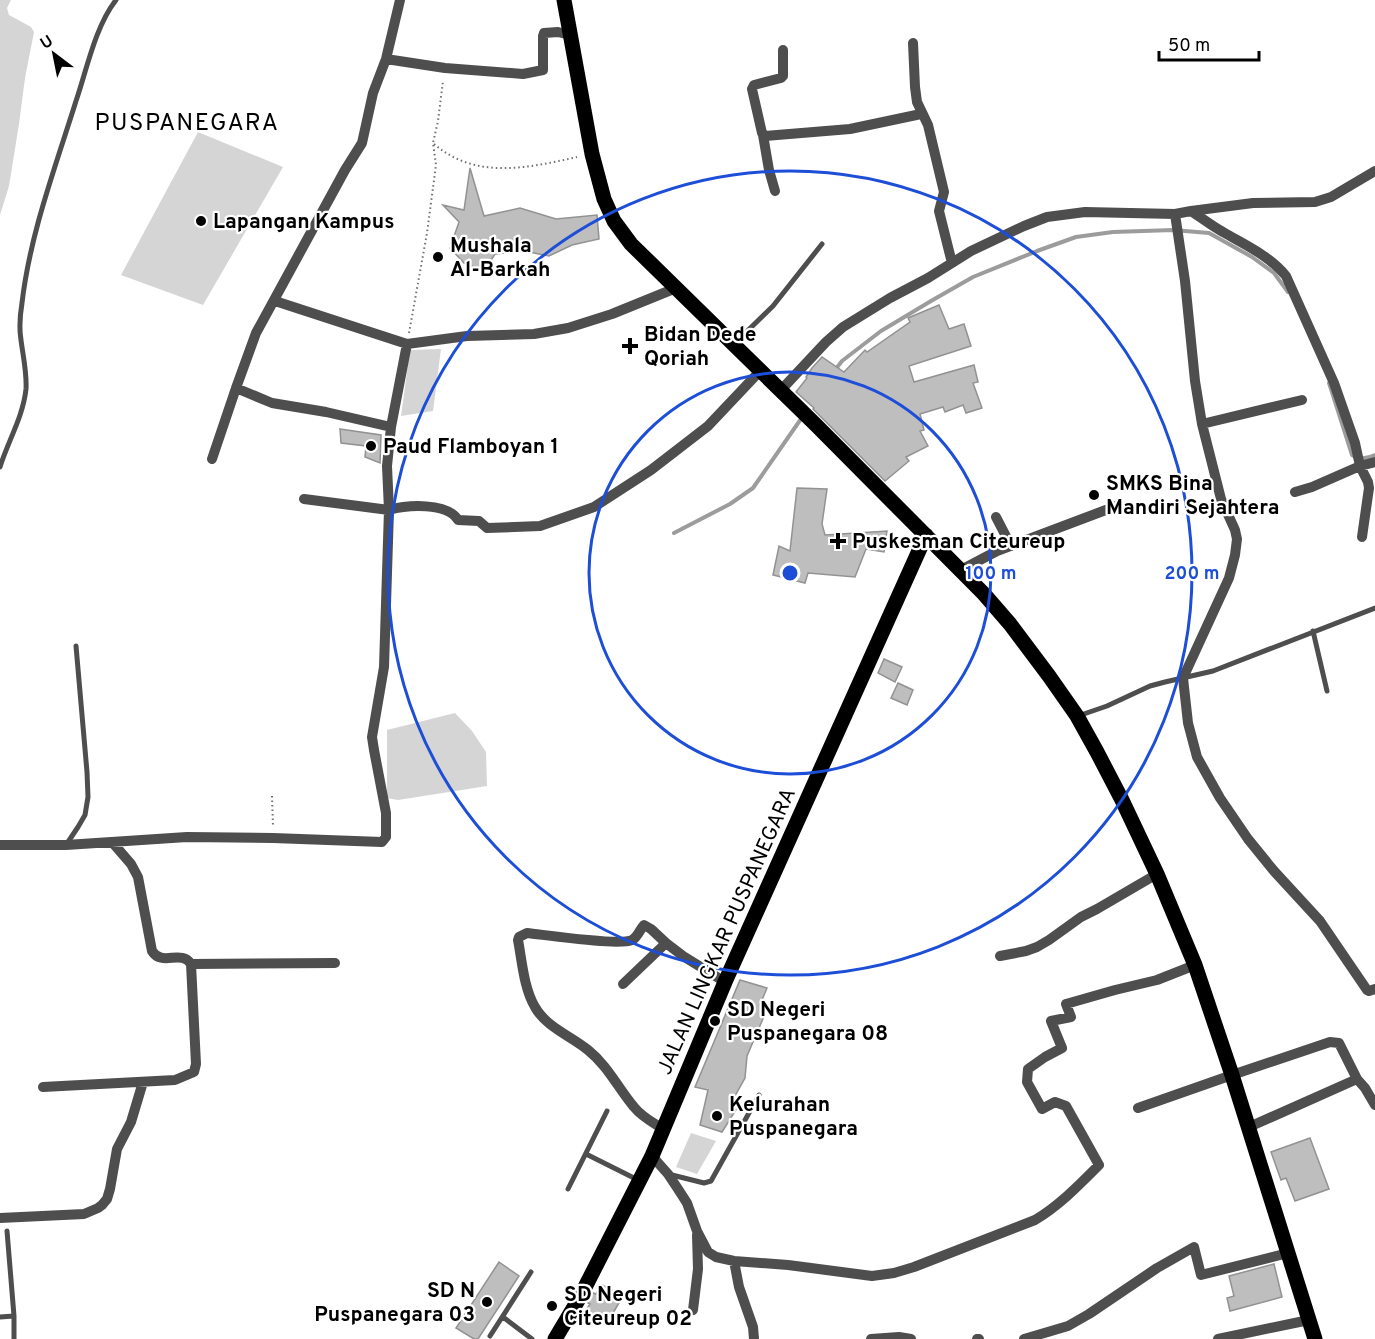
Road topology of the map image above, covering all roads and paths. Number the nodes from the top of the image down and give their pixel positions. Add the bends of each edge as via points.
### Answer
1 (116, 0) edge
2 (400, 0) edge
3 (564, 0) edge
4 (570, 35) junction
5 (914, 43) dead end
6 (783, 51) dead end
7 (386, 59) junction
8 (445, 68) junction
9 (921, 114) junction
10 (763, 135) junction
11 (433, 143) junction
12 (592, 154) junction
13 (1375, 171) edge
14 (775, 191) dead end
15 (1191, 211) junction
16 (1176, 223) junction
17 (822, 244) dead end
18 (952, 263) junction
19 (676, 288) junction
20 (275, 301) junction
21 (406, 344) junction
22 (733, 345) junction
23 (761, 370) junction
24 (236, 388) junction
25 (785, 394) junction
26 (1302, 400) dead end
27 (1202, 424) junction
28 (391, 427) junction
29 (212, 459) dead end
30 (1375, 462) edge
31 (1360, 466) junction
32 (0, 467) edge
33 (1294, 492) dead end
34 (304, 499) dead end
35 (1119, 505) dead end
36 (389, 510) junction
37 (996, 516) dead end
38 (926, 535) junction
39 (1362, 537) dead end
40 (1011, 546) junction
41 (961, 570) junction
42 (1375, 608) edge
43 (1313, 631) junction
44 (76, 646) dead end
45 (1183, 678) junction
46 (1327, 691) dead end
47 (1077, 716) junction
48 (272, 796) dead end
49 (273, 838) junction
50 (112, 842) junction
51 (66, 844) junction
52 (0, 845) edge
53 (1157, 874) junction
54 (666, 944) junction
55 (1000, 956) dead end
56 (335, 963) dead end
57 (190, 964) junction
58 (1195, 965) junction
59 (725, 982) junction
60 (623, 984) dead end
61 (1375, 989) edge
62 (1232, 1075) junction
63 (1357, 1079) junction
64 (143, 1082) junction
65 (43, 1087) dead end
66 (759, 1095) dead end
67 (1375, 1105) edge
68 (1138, 1108) dead end
69 (607, 1111) dead end
70 (1249, 1127) junction
71 (663, 1129) junction
72 (586, 1154) junction
73 (652, 1156) junction
74 (668, 1174) junction
75 (640, 1180) junction
76 (568, 1189) dead end
77 (0, 1218) edge
78 (7, 1232) dead end
79 (697, 1232) junction
80 (1288, 1253) junction
81 (734, 1261) junction
82 (531, 1272) dead end
83 (693, 1310) dead end
84 (14, 1316) junction
85 (0, 1317) edge
86 (503, 1317) junction
87 (1309, 1320) junction
88 (490, 1336) dead end
89 (14, 1339) edge
90 (532, 1339) edge
91 (555, 1339) edge
92 (753, 1339) edge
93 (871, 1339) edge
94 (911, 1339) edge
95 (1024, 1339) edge
96 (1218, 1339) edge
97 (1315, 1339) edge

1 - 32 lane via 94,44 35,231 21,306 24,397
2 - 7 street
3 - 4 main road
4 - 8 street via 543,34 544,68 540,72
4 - 12 main road
5 - 9 street via 916,102
6 - 10 street via 783,76 754,84 752,89
7 - 8 street
7 - 20 street via 362,143
8 - 11 path
9 - 10 street via 850,129
9 - 18 street via 926,118 944,192 939,211
10 - 14 street
11 - 12 path via 459,161 500,169
11 - 21 path via 436,165 427,233
12 - 19 main road via 614,221 631,244
13 - 15 street via 1315,202 1253,203
15 - 16 street
15 - 31 street via 1269,259 1286,276 1334,382
16 - 18 street via 1085,212 1047,217
16 - 27 street
17 - 22 lane via 773,306
18 - 25 street via 843,327 826,342
19 - 21 street via 568,328
19 - 22 main road
20 - 21 street
20 - 24 street via 256,333
21 - 28 street
22 - 23 main road
23 - 25 main road
23 - 36 street via 708,426 594,507 540,526 487,528 479,520 458,520 440,508
24 - 28 street via 272,403
24 - 29 street
25 - 38 main road
26 - 27 street
27 - 45 street via 1236,548 1229,578
28 - 36 street via 387,466
30 - 31 street
31 - 33 street
31 - 39 street via 1369,488
34 - 36 street
35 - 40 street
36 - 49 street via 384,667 372,737 386,813 385,840
37 - 40 street
38 - 41 main road
38 - 59 main road, JALAN LINGKAR PUSPANEGARA
40 - 41 street
41 - 47 main road via 1010,624
42 - 43 lane
43 - 45 lane via 1213,671
43 - 46 lane
44 - 51 lane via 88,797 85,815
45 - 47 lane via 1150,686
45 - 61 street via 1197,757 1220,798 1274,871 1320,921 1367,990
47 - 53 main road
48 - 49 path
49 - 50 street via 187,837
50 - 51 street
50 - 57 street via 138,876 154,956 184,958
51 - 52 street
53 - 55 street via 1081,916 1036,947
53 - 58 main road
54 - 59 street
54 - 60 street
54 - 71 street via 645,925 630,941 527,933 518,940 535,1008 602,1063 633,1107
56 - 57 street
57 - 64 street via 194,1072 175,1080
58 - 62 main road
58 - 81 street via 1157,980 1066,1004 1071,1017 1051,1022 1062,1048 1028,1070 1027,1082 1042,1109 1055,1102 1066,1106 1099,1165 1049,1211 1021,1226 894,1273 872,1276
59 - 71 main road, JALAN LINGKAR PUSPANEGARA
62 - 63 street via 1330,1042 1339,1043
62 - 68 street
62 - 70 main road
63 - 67 street
63 - 70 street
64 - 65 street
64 - 77 street via 131,1122 117,1149 110,1189 102,1205 84,1214
66 - 74 lane via 711,1180 704,1184
69 - 72 lane
70 - 80 main road
71 - 73 main road, JALAN LINGKAR PUSPANEGARA
72 - 75 lane
72 - 76 lane
73 - 74 street
73 - 75 main road, JALAN LINGKAR PUSPANEGARA
74 - 79 street via 687,1203
75 - 91 main road, JALAN LINGKAR PUSPANEGARA
78 - 84 lane
79 - 81 street via 708,1252
79 - 83 street
80 - 87 main road
80 - 95 street via 1201,1275 1194,1247 1068,1326
81 - 92 street
82 - 86 lane
84 - 85 lane
84 - 89 lane
86 - 88 lane
86 - 90 lane
87 - 96 street
87 - 97 main road
93 - 94 street

